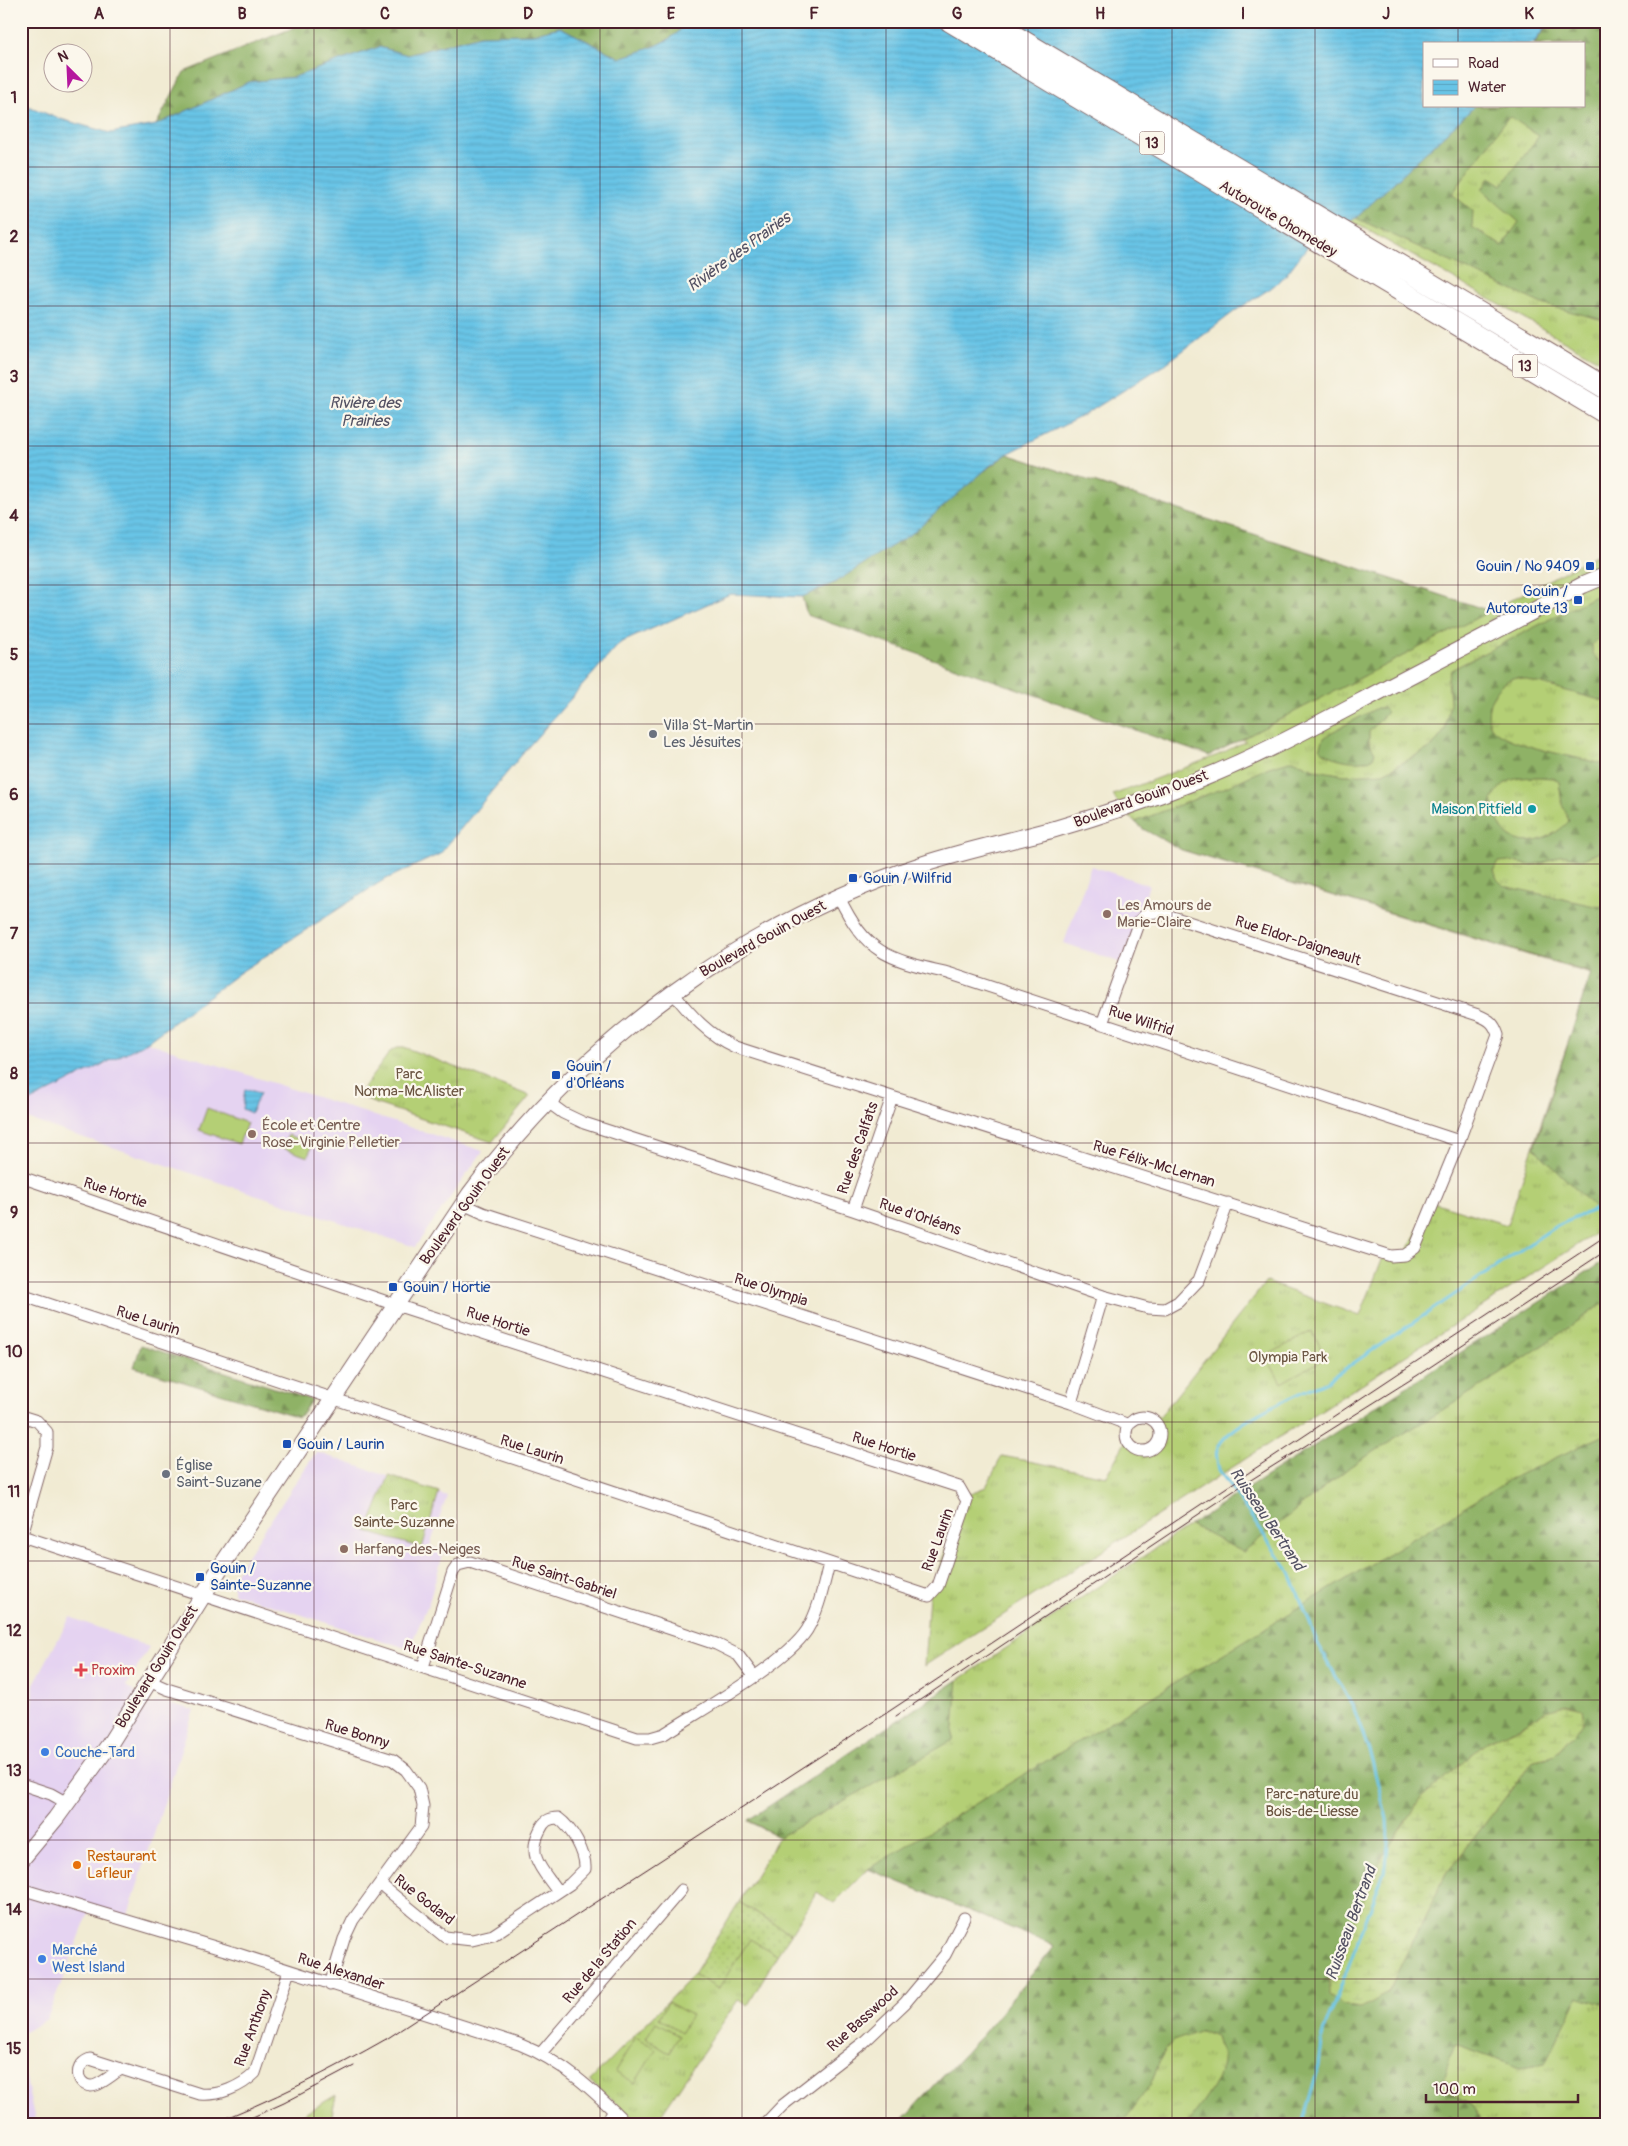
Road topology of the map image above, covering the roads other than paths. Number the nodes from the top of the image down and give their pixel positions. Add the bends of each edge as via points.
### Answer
1 (950, 21) edge
2 (989, 21) edge
3 (1607, 388) edge
4 (1607, 414) edge
5 (1607, 566) edge
6 (1607, 575) edge
7 (1583, 584) junction
8 (839, 897) junction
9 (673, 992) junction
10 (1102, 1024) junction
11 (1495, 1025) joint
12 (892, 1097) junction
13 (548, 1102) junction
14 (1459, 1141) junction
15 (21, 1177) edge
16 (1228, 1203) junction
17 (463, 1204) junction
18 (853, 1210) junction
19 (21, 1295) edge
20 (1103, 1296) junction
21 (396, 1305) junction
22 (333, 1399) junction
23 (1070, 1403) junction
24 (21, 1416) edge
25 (1129, 1425) dead end
26 (965, 1494) joint
27 (22, 1537) edge
28 (829, 1564) junction
29 (202, 1595) junction
30 (423, 1667) junction
31 (754, 1676) junction
32 (149, 1681) junction
33 (21, 1730) edge
34 (21, 1737) edge
35 (21, 1784) edge
36 (67, 1803) junction
37 (21, 1860) edge
38 (380, 1884) junction
39 (21, 1889) edge
40 (681, 1890) dead end
41 (558, 1892) junction
42 (964, 1918) dead end
43 (289, 1971) junction
44 (330, 1985) junction
45 (541, 2053) junction
46 (120, 2069) dead end
47 (614, 2111) junction
48 (605, 2125) edge
49 (628, 2125) edge
50 (764, 2125) edge

1 - 4 highway, Autoroute Chomedey / 13
2 - 3 highway, Autoroute Chomedey / 13
5 - 7 main road, Boulevard Gouin Ouest
6 - 7 main road, Boulevard Gouin Ouest
7 - 8 main road, Boulevard Gouin Ouest via 1313,726 1220,771 1104,814 925,864
8 - 9 main road, Boulevard Gouin Ouest via 753,941
8 - 10 street, Rue Wilfrid via 857,931 890,956
9 - 12 street, Rue Félix-McLernan via 703,1027 726,1043
9 - 13 main road, Boulevard Gouin Ouest via 603,1048
10 - 11 street, Rue Eldor-Daigneault via 1139,921 1147,913 1158,912 1478,1015
10 - 14 street, Rue Wilfrid
11 - 14 street, Rue Félix-McLernan via 1498,1035
12 - 16 street, Rue Félix-McLernan
12 - 18 street, Rue des Calfats
13 - 17 main road, Boulevard Gouin Ouest
13 - 18 street, Rue d'Orléans via 584,1123
14 - 16 street, Rue Félix-McLernan via 1415,1248 1405,1255 1392,1256
15 - 21 street, Rue Hortie
16 - 20 street, Rue d'Orléans via 1199,1280 1178,1302 1165,1309 1148,1308
17 - 21 main road, Boulevard Gouin Ouest
17 - 23 street, Rue Olympia
18 - 20 street, Rue d'Orléans
19 - 22 street, Rue Laurin
20 - 23 street
21 - 22 main road, Boulevard Gouin Ouest
21 - 26 street, Rue Hortie via 959,1487
22 - 28 street, Rue Laurin
22 - 29 main road, Boulevard Gouin Ouest
23 - 25 street, Rue Olympia
24 - 27 street via 37,1421 47,1432 47,1446
26 - 28 street, Rue Laurin via 966,1508 938,1586 929,1596
27 - 29 street, Rue Sainte-Suzanne
28 - 31 street, Rue Sainte-Suzanne via 821,1596 806,1630 793,1647
29 - 30 street, Rue Sainte-Suzanne
29 - 32 main road, Boulevard Gouin Ouest
30 - 31 street, Rue Sainte-Suzanne via 637,1738 664,1734
30 - 31 street, Rue Saint-Gabriel via 453,1572 458,1564 470,1562 716,1644 738,1655
32 - 36 main road, Boulevard Gouin Ouest via 109,1745
32 - 38 street, Rue Bonny via 393,1760 406,1770 419,1788 423,1806 421,1827
33 - 34 street
35 - 36 street
36 - 37 main road, Boulevard Gouin Ouest
38 - 41 street, Rue Godard via 445,1937 472,1940 493,1935
38 - 44 street, Rue Bonny via 353,1920
39 - 43 street, Rue Alexander
40 - 45 street, Rue de la Station
41 - 41 street, Rue Godard via 580,1876 586,1861 563,1821 552,1818 541,1826 533,1848 537,1861
42 - 50 street, Rue Basswood via 946,1955 905,2003 864,2042 783,2105
43 - 44 street, Rue Alexander
43 - 46 street, Rue Anthony via 255,2073 246,2082 213,2095 200,2094
44 - 45 street, Rue Alexander
45 - 47 street, Rue Alexander via 566,2068
47 - 48 street
47 - 49 street, Rue Alexander

